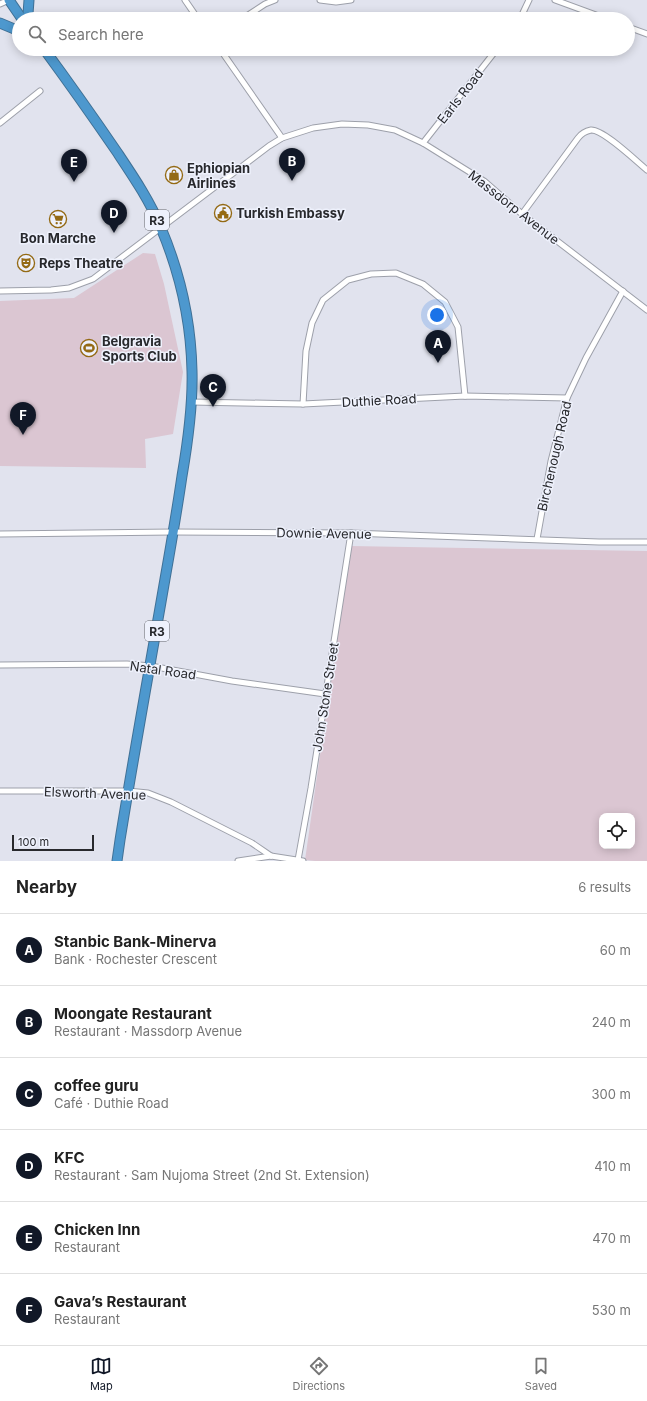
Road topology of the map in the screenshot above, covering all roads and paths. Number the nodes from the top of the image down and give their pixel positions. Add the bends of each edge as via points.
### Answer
1 (9, 0) edge
2 (29, 0) edge
3 (185, 0) edge
4 (275, 0) edge
5 (320, 0) edge
6 (351, 0) edge
7 (529, 0) edge
8 (555, 0) edge
9 (0, 4) edge
10 (17, 12) edge
11 (28, 12) edge
12 (193, 12) edge
13 (253, 12) edge
14 (523, 12) edge
15 (588, 12) edge
16 (0, 23) edge
17 (12, 29) edge
18 (635, 30) edge
19 (647, 34) edge
20 (49, 56) edge
21 (225, 56) edge
22 (491, 56) edge
23 (40, 91) dead end
24 (0, 122) edge
25 (282, 138) junction
26 (422, 143) junction
27 (647, 170) edge
28 (522, 214) junction
29 (161, 228) junction
30 (0, 291) edge
31 (623, 291) junction
32 (647, 310) edge
33 (465, 396) junction
34 (567, 398) junction
35 (191, 402) junction
36 (303, 404) junction
37 (173, 532) junction
38 (351, 533) junction
39 (0, 534) edge
40 (537, 539) junction
41 (647, 542) edge
42 (0, 665) edge
43 (151, 666) junction
44 (325, 694) junction
45 (0, 791) edge
46 (128, 791) junction
47 (271, 856) junction
48 (301, 860) edge
49 (117, 861) edge
50 (238, 861) edge

1 - 9 street
1 - 10 highway
2 - 11 highway
3 - 12 street
4 - 13 street
5 - 6 street
7 - 14 street
8 - 15 street
16 - 17 highway
18 - 19 street
20 - 29 highway, R3 via 126,166
21 - 25 street
22 - 26 street, Earls Road
23 - 24 street
25 - 26 street, Massdorp Avenue via 313,128 368,124 395,130
25 - 29 street, Massdorp Avenue via 238,168
26 - 28 street, Massdorp Avenue via 484,181
27 - 28 street via 605,135 587,131 578,138
28 - 31 street, Massdorp Avenue
29 - 30 street, Massdorp Avenue via 93,279 69,288
29 - 35 highway, R3 via 176,272 188,327 192,374
31 - 32 street, Massdorp Avenue
31 - 34 street, Birchenough Road
33 - 34 street, Duthie Road
33 - 36 street, Duthie Road
33 - 36 street via 458,327 445,302 423,284 396,273 371,274 348,280 323,300 312,323 306,351
34 - 40 street, Birchenough Road via 551,461
35 - 36 street, Duthie Road
35 - 37 highway, R3
37 - 38 street, Downie Avenue
37 - 39 street, Downie Avenue
37 - 43 highway, R3
38 - 40 street, Downie Avenue
38 - 44 street, John Stone Street
40 - 41 street, Downie Avenue
42 - 43 street, Natal Road
43 - 44 street, Natal Road
43 - 46 highway, R3
44 - 48 street, John Stone Street
45 - 46 street, Elsworth Avenue
46 - 47 street, Elsworth Avenue via 148,793 171,802 252,842
46 - 49 highway, R3
47 - 48 street
47 - 50 street

